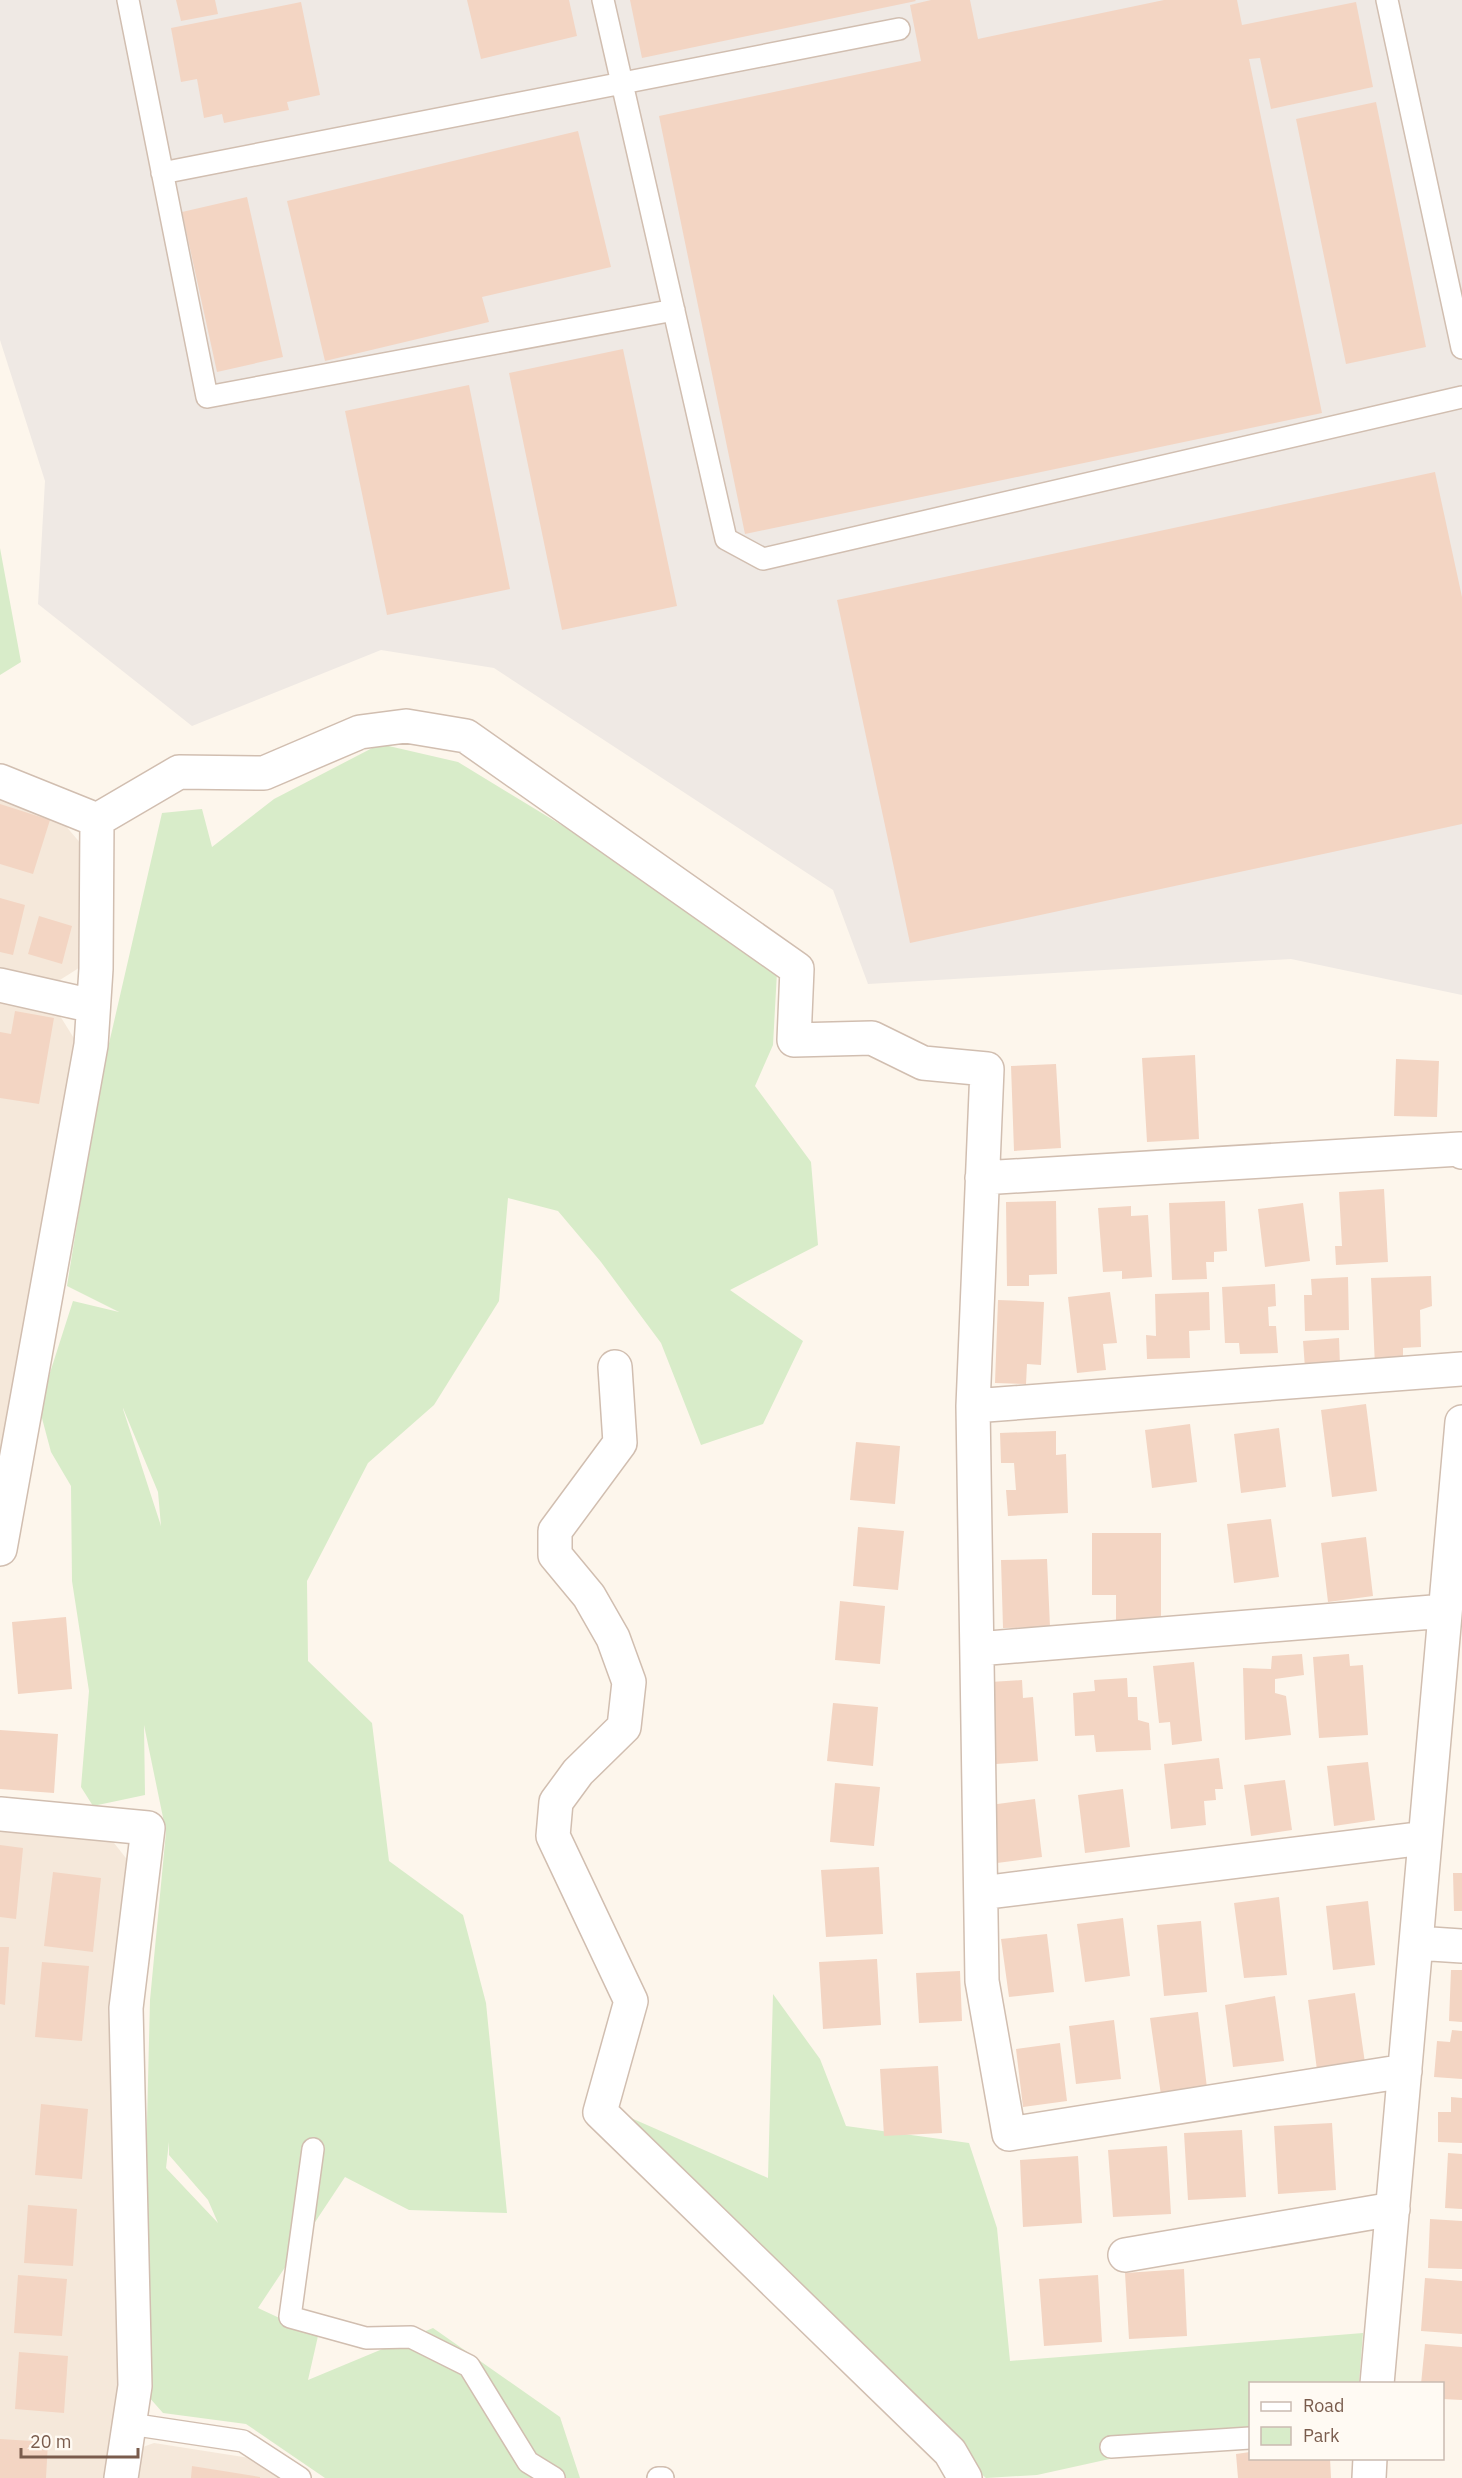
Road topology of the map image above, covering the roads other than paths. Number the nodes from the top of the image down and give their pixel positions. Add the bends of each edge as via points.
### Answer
1 (128, 0) edge
2 (603, 0) edge
3 (1387, 0) edge
4 (899, 29) dead end
5 (622, 82) junction
6 (162, 173) junction
7 (674, 310) junction
8 (1462, 348) edge
9 (1462, 397) edge
10 (0, 782) edge
11 (97, 820) junction
12 (0, 986) edge
13 (93, 1006) junction
14 (1462, 1152) edge
15 (982, 1178) junction
16 (615, 1367) dead end
17 (1462, 1369) edge
18 (973, 1406) junction
19 (1462, 1422) edge
20 (0, 1550) edge
21 (1445, 1611) junction
22 (977, 1649) junction
23 (0, 1814) edge
24 (1425, 1838) junction
25 (981, 1893) junction
26 (1416, 1943) junction
27 (1462, 1947) edge
28 (1405, 2071) junction
29 (313, 2149) dead end
30 (1393, 2209) junction
31 (1125, 2254) dead end
32 (1377, 2382) edge
33 (130, 2424) junction
34 (1249, 2438) edge
35 (1111, 2446) dead end
36 (1371, 2460) edge
37 (121, 2478) edge
38 (300, 2478) edge
39 (554, 2478) edge
40 (658, 2478) edge
41 (663, 2478) edge
42 (965, 2478) edge
43 (1369, 2478) edge

1 - 6 lane
2 - 5 lane
3 - 8 lane
4 - 5 lane
5 - 6 lane
5 - 7 lane
6 - 7 lane via 207,397
7 - 9 lane via 726,539 763,559
10 - 11 street
11 - 13 street
11 - 15 street via 179,772 264,773 360,732 405,726 466,736 797,969 794,1040 872,1038 923,1063 987,1069
12 - 13 street
13 - 20 street via 91,1045
14 - 15 street via 1460,1149
15 - 18 street
16 - 42 street via 620,1443 555,1531 555,1555 589,1596 613,1638 629,1682 624,1727 578,1772 555,1802 553,1836 631,2001 600,2112 950,2452
17 - 18 street
18 - 22 street
19 - 21 street
21 - 22 street
21 - 24 street
22 - 25 street
23 - 33 street via 148,1828 126,2008 135,2386
24 - 25 street
24 - 26 street
25 - 28 street via 982,1981 1009,2134
26 - 27 street
26 - 28 street
28 - 30 street
29 - 39 lane via 290,2318 366,2338 411,2337 469,2366 528,2462
30 - 31 street
30 - 32 street
33 - 37 street
33 - 38 lane via 243,2441
34 - 35 lane
36 - 43 street
40 - 41 lane

